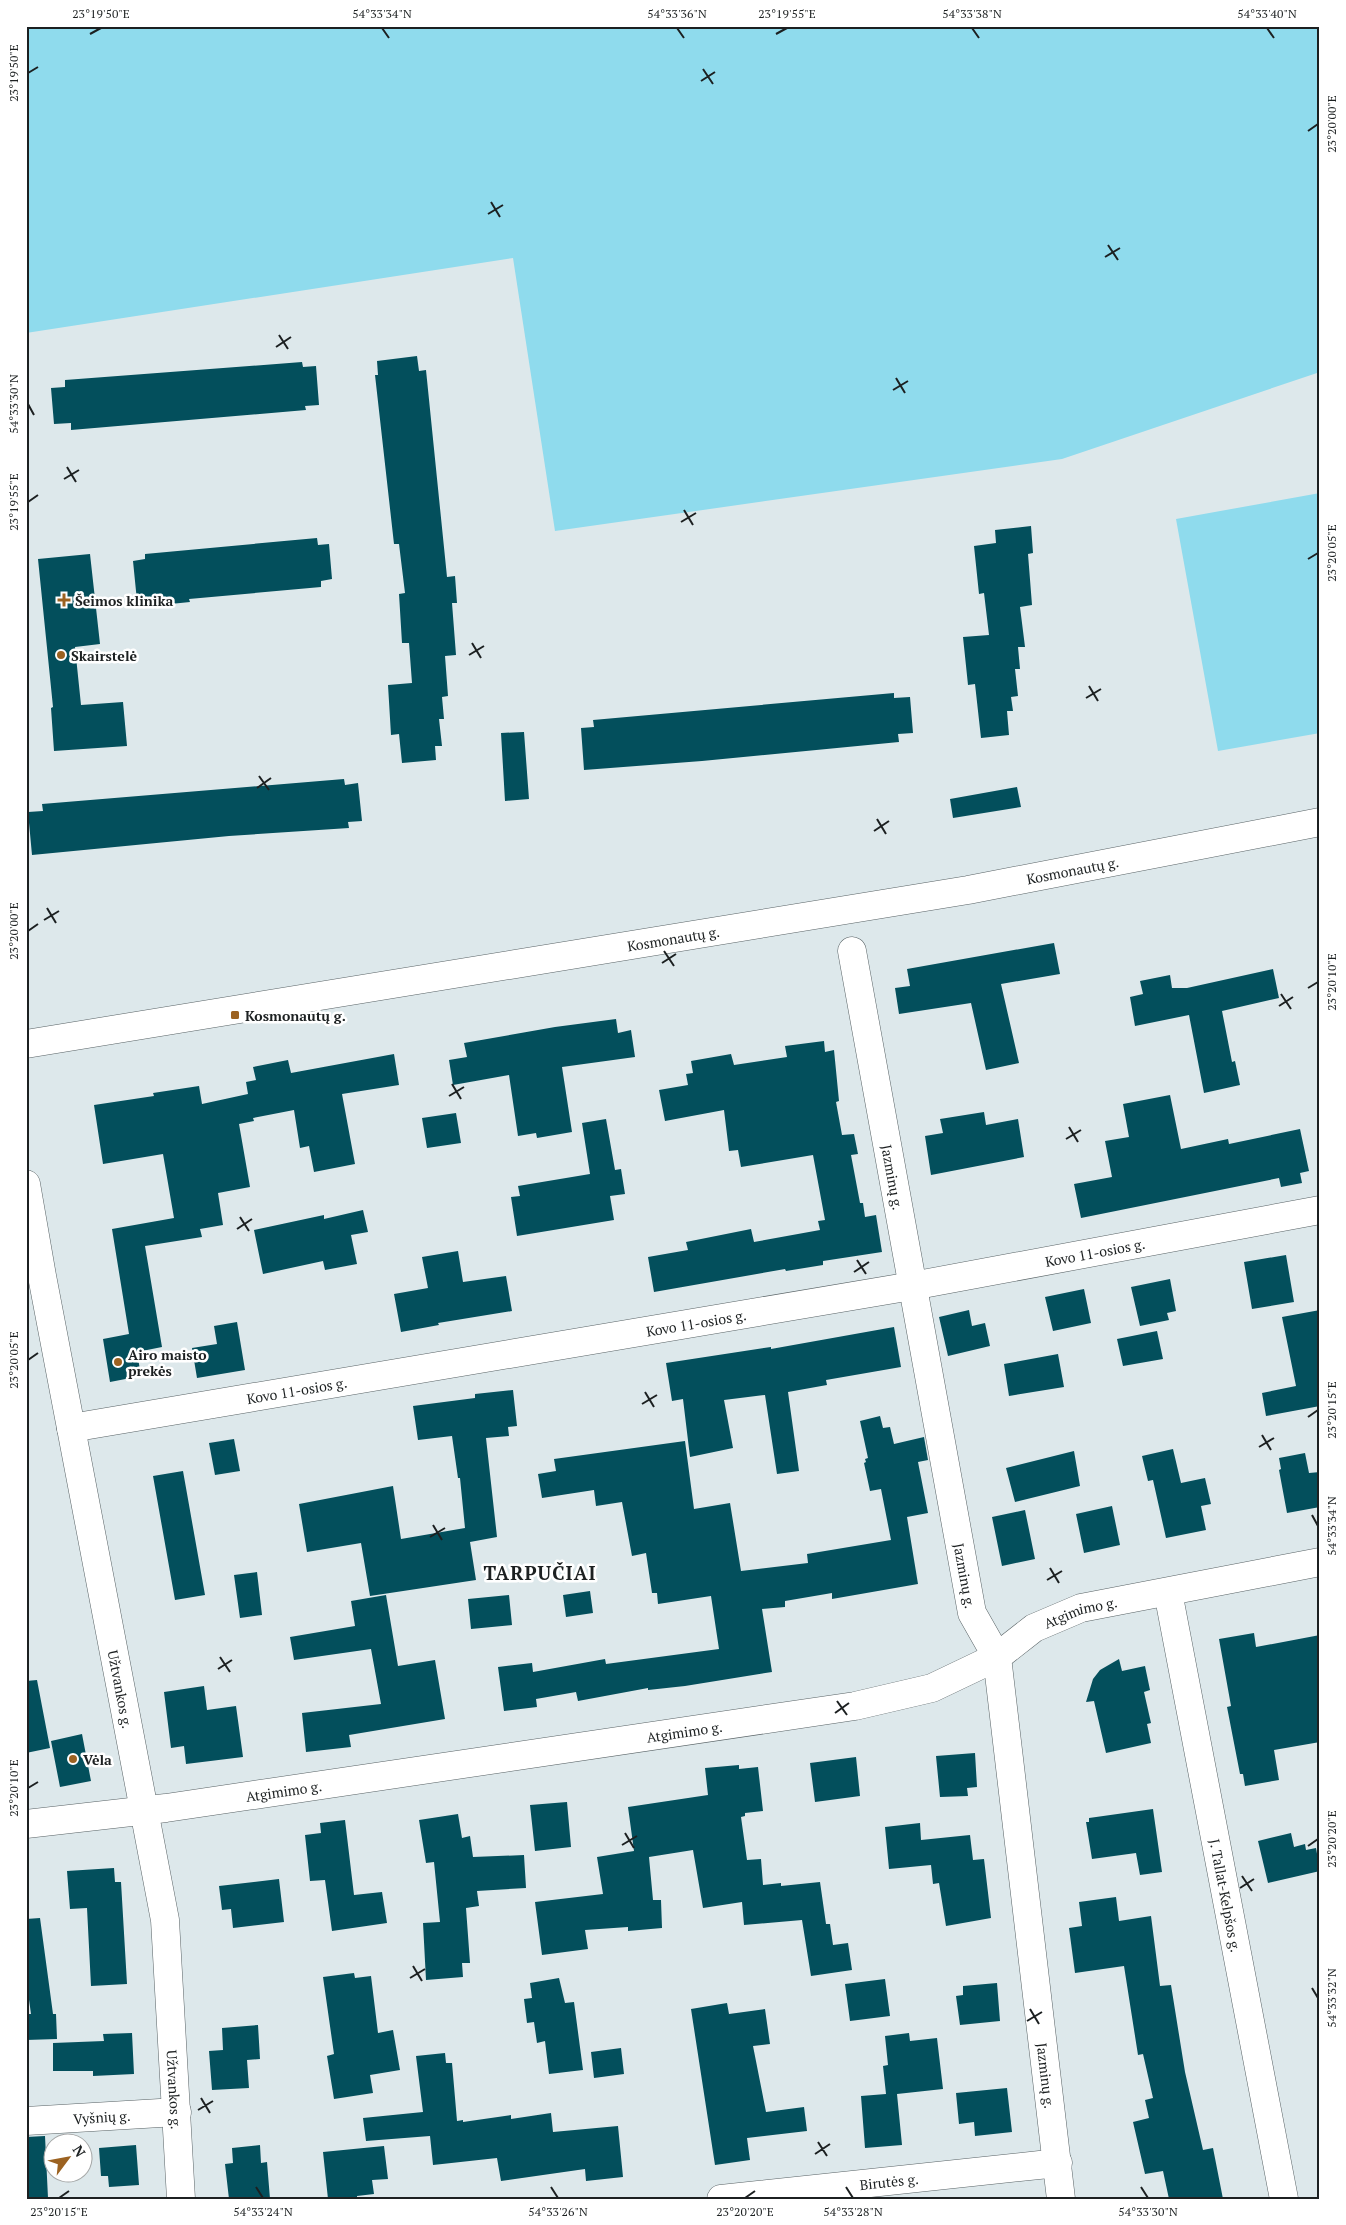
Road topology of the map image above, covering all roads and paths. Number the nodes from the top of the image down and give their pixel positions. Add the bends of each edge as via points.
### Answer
1 (1320, 822) edge
2 (852, 951) dead end
3 (26, 1044) edge
4 (26, 1184) edge
5 (1320, 1210) edge
6 (912, 1286) junction
7 (72, 1428) junction
8 (1320, 1562) edge
9 (1168, 1592) junction
10 (996, 1657) junction
11 (145, 1810) junction
12 (26, 1824) edge
13 (177, 2112) junction
14 (26, 2121) edge
15 (1058, 2163) junction
16 (181, 2199) edge
17 (721, 2199) edge
18 (1061, 2199) edge
19 (1284, 2199) edge

1 - 3 street, Kosmonautų g. via 968,890
2 - 6 street, Jazminų g.
4 - 7 street, Užtvankos g.
5 - 6 street, Kovo 11-osios g.
6 - 7 street, Kovo 11-osios g.
6 - 10 street, Jazminų g. via 972,1613
7 - 11 street, Užtvankos g.
8 - 9 street, Atgimimo g.
9 - 10 street, Atgimimo g. via 1081,1608 1034,1628
9 - 19 street, J. Tallat-Kelpšos g.
10 - 11 street, Atgimimo g. via 932,1688 855,1706
10 - 15 street, Jazminų g.
11 - 12 street, Atgimimo g.
11 - 13 street, Užtvankos g. via 165,1920
13 - 14 street, Vyšnių g.
13 - 16 street, Užtvankos g.
15 - 17 street, Birutės g.
15 - 18 street, Jazminų g.

